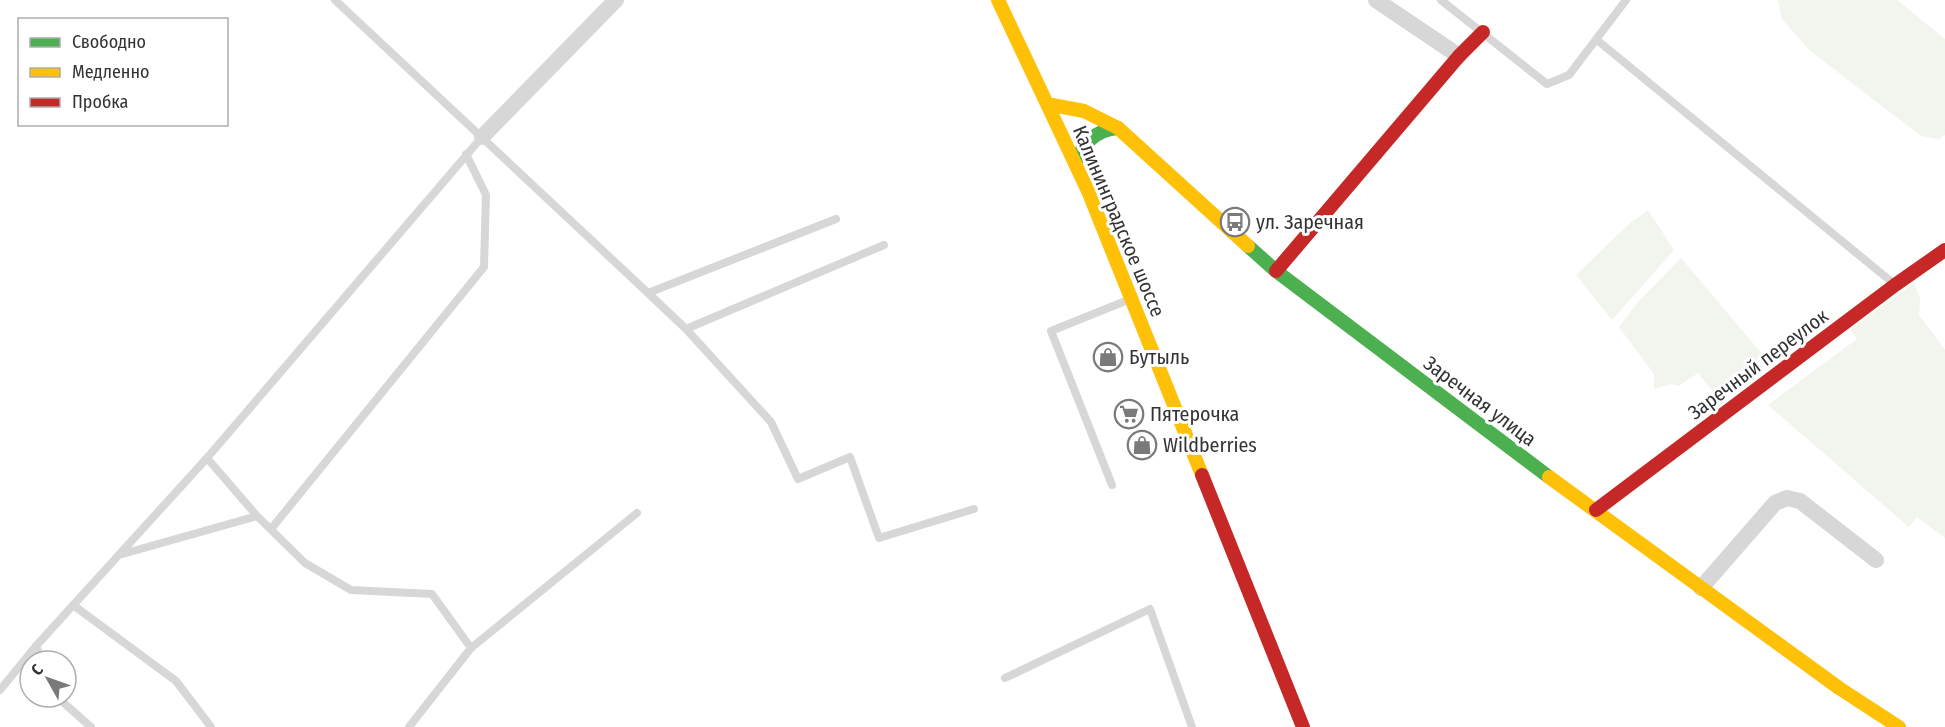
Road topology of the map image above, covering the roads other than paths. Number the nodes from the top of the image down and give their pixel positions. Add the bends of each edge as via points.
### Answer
1 (335, 0) edge
2 (616, 0) edge
3 (998, 0) edge
4 (1376, 0) edge
5 (1441, 0) edge
6 (1626, 0) edge
7 (1483, 32) junction
8 (1597, 40) junction
9 (1459, 56) junction
10 (1047, 104) junction
11 (1118, 128) junction
12 (482, 137) junction
13 (466, 154) junction
14 (1075, 163) junction
15 (836, 219) dead end
16 (884, 244) dead end
17 (1945, 250) edge
18 (1276, 271) junction
19 (1895, 285) junction
20 (648, 293) junction
21 (1131, 299) junction
22 (686, 329) junction
23 (207, 458) junction
24 (1112, 485) dead end
25 (974, 509) dead end
26 (1596, 510) junction
27 (637, 513) dead end
28 (257, 516) junction
29 (271, 529) junction
30 (118, 556) junction
31 (1876, 560) dead end
32 (1701, 588) junction
33 (73, 605) junction
34 (36, 646) junction
35 (471, 648) junction
36 (37, 649) edge
37 (1005, 678) dead end
38 (0, 690) edge
39 (71, 709) edge
40 (1300, 725) edge
41 (91, 727) edge
42 (211, 727) edge
43 (409, 727) edge
44 (1192, 727) edge
45 (1899, 727) edge

1 - 12 lane
2 - 12 street
3 - 10 main road, Калининградское шоссе
4 - 9 street
5 - 7 lane
6 - 8 lane
7 - 8 lane via 1546,84 1569,75
7 - 9 main road
8 - 19 lane
9 - 18 main road
10 - 11 main road, Заречная улица via 1086,111
10 - 14 main road, Калининградское шоссе
11 - 14 main road via 1107,128 1088,139
11 - 18 main road, Заречная улица
12 - 13 lane
12 - 20 lane
13 - 23 lane
13 - 29 lane via 486,195 484,267
14 - 21 main road, Калининградское шоссе
15 - 20 lane
16 - 22 lane
17 - 19 main road, Заречный переулок
18 - 26 main road, Заречная улица
19 - 26 main road, Заречный переулок
20 - 22 lane
21 - 24 lane via 1051,331
21 - 40 main road, Калининградское шоссе
22 - 25 lane via 771,422 798,479 850,457 879,538
23 - 28 lane
23 - 30 lane
26 - 32 main road, Заречная улица
27 - 35 lane
28 - 29 lane
28 - 30 lane
29 - 35 lane via 305,563 351,590 432,594
30 - 33 lane
31 - 32 street via 1800,501 1787,498 1775,503
32 - 45 main road, Заречная улица
33 - 34 lane
33 - 42 lane via 176,681
34 - 36 lane
34 - 38 lane
35 - 43 lane
37 - 44 lane via 1150,609
39 - 41 lane

